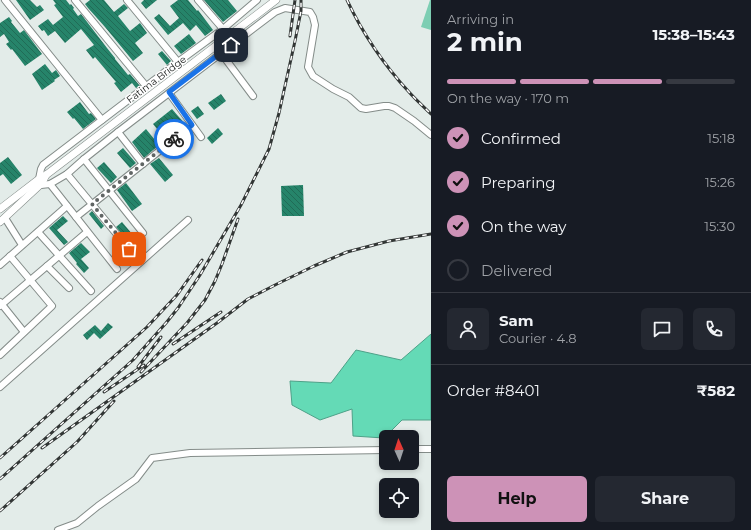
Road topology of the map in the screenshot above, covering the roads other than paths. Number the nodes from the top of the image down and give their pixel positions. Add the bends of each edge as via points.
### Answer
1 (5, 0) edge
2 (75, 0) edge
3 (127, 0) edge
4 (198, 0) edge
5 (257, 0) edge
6 (276, 0) edge
7 (223, 29) junction
8 (221, 52) junction
9 (178, 62) junction
10 (146, 86) junction
11 (169, 92) junction
12 (253, 96) dead end
13 (102, 120) junction
14 (192, 125) junction
15 (118, 132) junction
16 (431, 135) edge
17 (201, 137) dead end
18 (84, 159) junction
19 (143, 164) junction
20 (68, 174) junction
21 (40, 182) junction
22 (50, 184) junction
23 (110, 190) junction
24 (92, 204) junction
25 (67, 206) junction
26 (0, 209) edge
27 (76, 217) junction
28 (2, 220) edge
29 (188, 220) dead end
30 (38, 232) junction
31 (87, 232) junction
32 (143, 233) dead end
33 (22, 246) junction
34 (129, 249) dead end
35 (10, 256) junction
36 (59, 256) junction
37 (0, 265) edge
38 (47, 266) junction
39 (117, 269) dead end
40 (30, 280) junction
41 (69, 288) dead end
42 (90, 291) dead end
43 (1, 305) edge
44 (24, 332) junction
45 (0, 355) edge
46 (0, 387) edge
47 (419, 449) edge
48 (431, 449) edge
49 (379, 450) edge
50 (58, 530) edge

1 - 13 street
2 - 10 street
3 - 9 street
4 - 7 street
5 - 7 street
6 - 21 main road, Fatima Bridge
7 - 9 street
8 - 11 street
8 - 12 street
8 - 16 street via 279,9 310,12 316,25 308,67 313,76 361,108 395,108
9 - 10 street
10 - 13 street
11 - 14 street
11 - 15 street
13 - 21 street via 43,165
14 - 17 street
14 - 19 street
15 - 18 street
15 - 19 street
18 - 20 street
18 - 23 street
19 - 23 street
20 - 22 street
20 - 24 street
21 - 22 street
21 - 26 main road
21 - 28 main road
22 - 25 street
23 - 24 street
23 - 32 street
24 - 27 street
24 - 34 street
25 - 27 street
25 - 30 street
27 - 31 street
28 - 33 street
29 - 46 street
30 - 33 street
30 - 36 street
31 - 36 street
31 - 39 street
33 - 35 street
35 - 37 street
35 - 40 street
36 - 38 street
36 - 42 street
38 - 40 street
38 - 41 street
40 - 43 street
40 - 44 street via 52,306
43 - 44 street
44 - 45 street
47 - 48 street
49 - 50 street via 190,453 152,458 136,480 77,523

